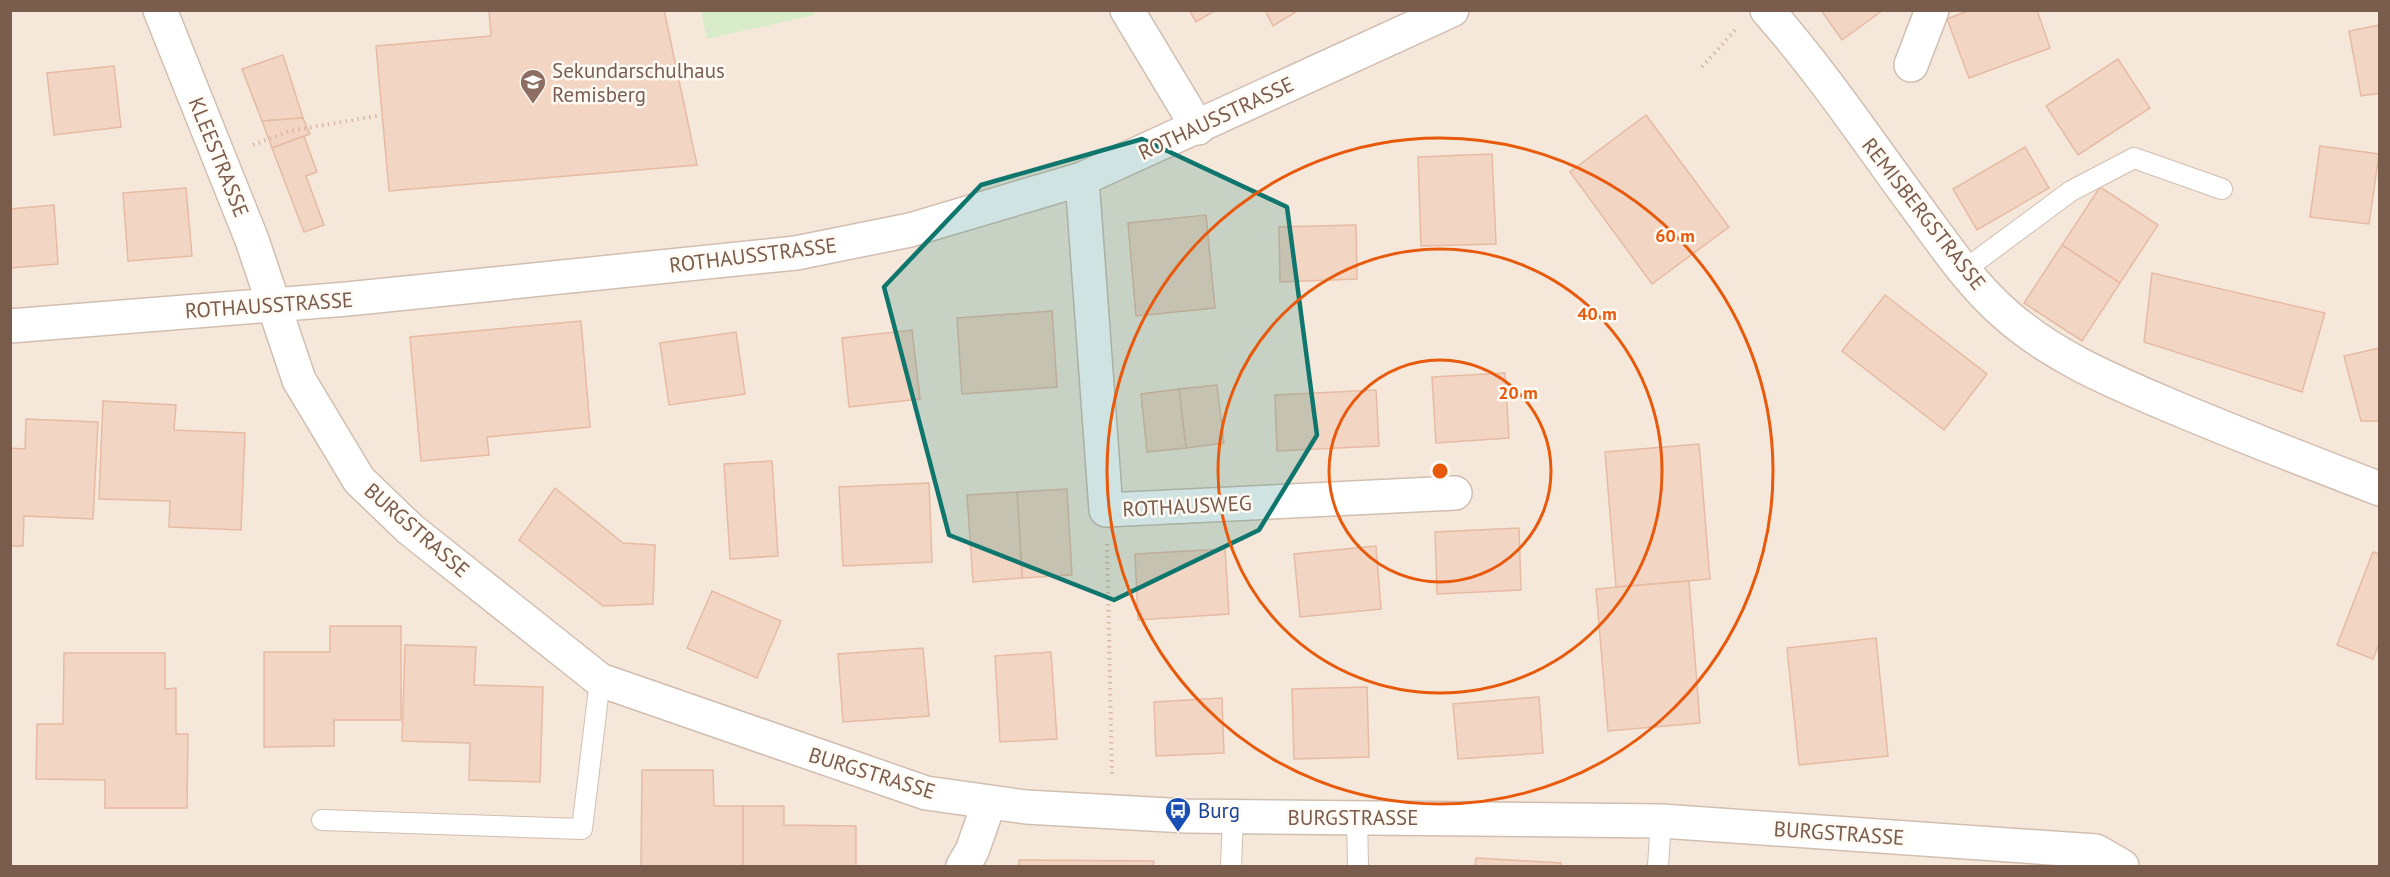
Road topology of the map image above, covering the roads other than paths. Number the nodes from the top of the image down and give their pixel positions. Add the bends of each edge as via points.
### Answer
1 (160, 10) edge
2 (1127, 10) edge
3 (1452, 10) edge
4 (1767, 10) edge
5 (1932, 10) edge
6 (1911, 65) dead end
7 (1198, 128) junction
8 (1082, 179) junction
9 (2222, 189) dead end
10 (1963, 271) junction
11 (274, 305) junction
12 (10, 326) edge
13 (2379, 489) edge
14 (1455, 493) dead end
15 (600, 680) junction
16 (989, 803) junction
17 (1233, 816) junction
18 (1358, 817) junction
19 (322, 820) dead end
20 (1661, 821) junction
21 (963, 867) edge
22 (1231, 867) edge
23 (1358, 867) edge
24 (1658, 867) edge
25 (2122, 867) edge

1 - 11 street, KLEESTRASSE
2 - 7 street
3 - 7 street, ROTHAUSSTRASSE
4 - 10 street, REMISBERGSTRASSE
5 - 6 street
7 - 8 street, ROTHAUSSTRASSE
8 - 11 street, ROTHAUSSTRASSE via 910,230 796,253
8 - 14 street, ROTHAUSWEG via 1106,510
9 - 10 lane via 2134,158 2072,191
10 - 13 street, REMISBERGSTRASSE via 2037,341 2077,364 2271,448
11 - 12 street, ROTHAUSSTRASSE
11 - 15 street, BURGSTRASSE via 299,380 359,480 410,529
15 - 16 street, BURGSTRASSE via 926,793
15 - 19 lane via 582,829
16 - 17 street, BURGSTRASSE via 1115,813
16 - 21 street
17 - 18 street, BURGSTRASSE
17 - 22 lane
18 - 20 street, BURGSTRASSE
18 - 23 lane
20 - 24 lane
20 - 25 street, BURGSTRASSE via 2096,851

